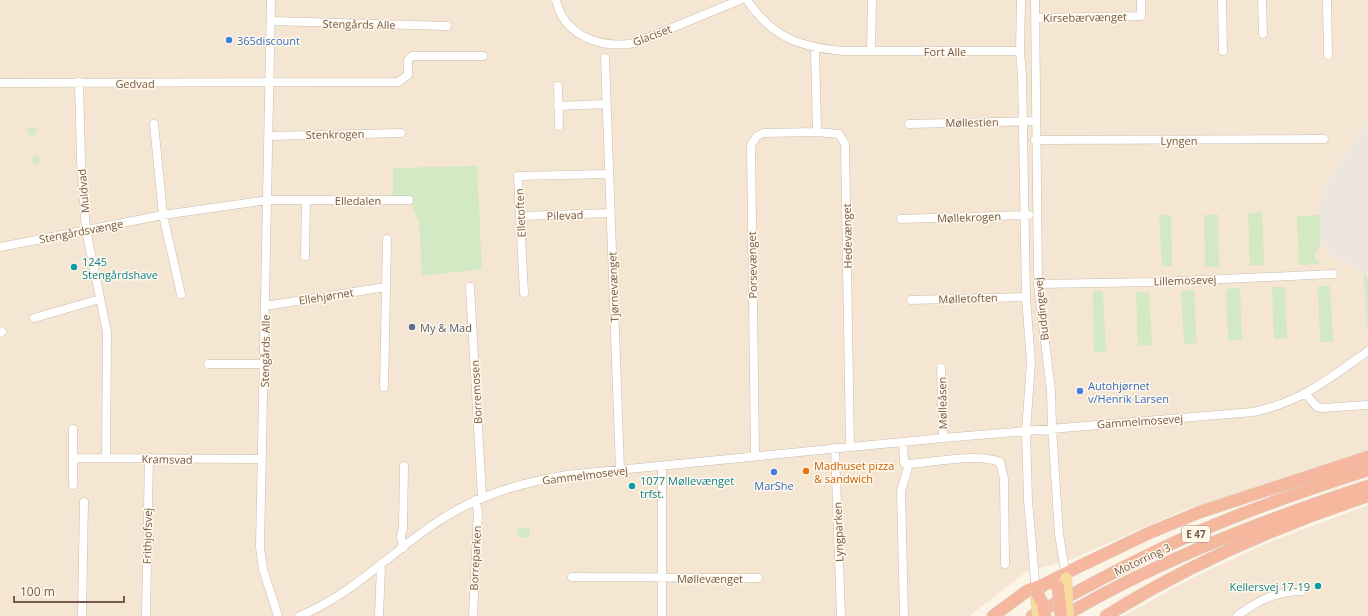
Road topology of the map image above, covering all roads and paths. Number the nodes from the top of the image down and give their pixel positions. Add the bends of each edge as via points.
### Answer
1 (271, 0) edge
2 (556, 0) edge
3 (740, 0) edge
4 (748, 0) edge
5 (872, 0) edge
6 (1021, 0) edge
7 (1035, 0) edge
8 (1141, 0) edge
9 (1222, 0) edge
10 (1262, 0) edge
11 (1327, 0) edge
12 (1036, 18) junction
13 (271, 21) junction
14 (447, 26) dead end
15 (1263, 34) dead end
16 (815, 49) junction
17 (871, 51) junction
18 (1020, 51) junction
19 (1223, 51) dead end
20 (1328, 55) dead end
21 (483, 56) dead end
22 (605, 58) dead end
23 (79, 82) junction
24 (0, 83) edge
25 (269, 84) junction
26 (558, 86) dead end
27 (607, 104) junction
28 (558, 106) junction
29 (1023, 121) junction
30 (1035, 121) junction
31 (154, 124) dead end
32 (909, 124) dead end
33 (559, 126) dead end
34 (817, 132) junction
35 (402, 133) dead end
36 (269, 136) junction
37 (1324, 139) dead end
38 (1035, 140) junction
39 (609, 174) junction
40 (268, 200) junction
41 (306, 200) junction
42 (409, 200) dead end
43 (610, 213) junction
44 (163, 215) junction
45 (1025, 215) junction
46 (1036, 215) junction
47 (520, 216) junction
48 (901, 219) dead end
49 (86, 230) junction
50 (387, 238) dead end
51 (0, 247) edge
52 (305, 256) dead end
53 (1333, 274) dead end
54 (1038, 284) junction
55 (386, 287) junction
56 (470, 287) dead end
57 (524, 293) dead end
58 (181, 294) dead end
59 (1026, 297) junction
60 (100, 299) junction
61 (911, 300) dead end
62 (265, 306) junction
63 (34, 318) dead end
64 (1368, 351) edge
65 (208, 364) dead end
66 (264, 364) junction
67 (941, 368) dead end
68 (384, 387) dead end
69 (1306, 394) junction
70 (1368, 405) edge
71 (1052, 428) junction
72 (73, 429) dead end
73 (1026, 431) junction
74 (943, 438) junction
75 (903, 442) junction
76 (850, 447) junction
77 (835, 448) junction
78 (755, 456) junction
79 (1368, 457) edge
80 (73, 458) junction
81 (106, 458) junction
82 (149, 458) junction
83 (262, 460) junction
84 (909, 464) junction
85 (404, 466) dead end
86 (662, 466) junction
87 (620, 470) junction
88 (1368, 470) edge
89 (73, 485) dead end
90 (1368, 486) edge
91 (1368, 496) edge
92 (478, 498) junction
93 (84, 502) dead end
94 (403, 548) junction
95 (1005, 564) dead end
96 (381, 565) junction
97 (1066, 576) junction
98 (572, 577) dead end
99 (662, 577) junction
100 (758, 578) dead end
101 (1043, 587) junction
102 (1301, 591) dead end
103 (146, 614) dead end
104 (82, 616) edge
105 (278, 616) edge
106 (300, 616) edge
107 (379, 616) edge
108 (473, 616) edge
109 (662, 616) edge
110 (841, 616) edge
111 (904, 616) edge
112 (993, 616) edge
113 (1032, 616) edge
114 (1038, 616) edge
115 (1045, 616) edge
116 (1063, 616) edge
117 (1068, 616) edge
118 (1106, 616) edge
119 (1237, 616) edge

1 - 13 street, Stengårds Alle
2 - 3 street, Glaciset via 562,16 581,35 606,45 620,46 635,43
4 - 16 street, Fort Alle via 756,13 773,29 793,41
5 - 17 street
6 - 18 street, Buddingevej
7 - 12 street, Buddingevej
8 - 12 street, Kirsebærvænget via 1141,16
9 - 19 street
10 - 15 street
11 - 20 street
12 - 30 street, Buddingevej
13 - 14 street, Stengårds Alle
13 - 25 street, Stengårds Alle
16 - 17 street, Fort Alle
16 - 34 street
17 - 18 street, Fort Alle
18 - 29 street, Buddingevej
21 - 25 street via 412,56 408,60 408,75 398,82
22 - 27 street, Tjørnevænget
23 - 24 street, Gedvad
23 - 25 street, Gedvad
23 - 49 street, Muldvad
25 - 36 street, Stengårds Alle
26 - 28 street
27 - 28 street
27 - 39 street, Tjørnevænget
28 - 33 street
29 - 30 street, Møllestien
29 - 32 street, Møllestien
29 - 45 street, Buddingevej
30 - 38 street, Buddingevej
31 - 44 street
34 - 76 street, Hedevænget via 839,134 845,144
34 - 78 street, Porsevænget via 763,133 757,136 751,145
35 - 36 street, Stenkrogen
36 - 40 street, Stengårds Alle
37 - 38 street, Lyngen
38 - 46 street, Buddingevej
39 - 43 street, Tjørnevænget
39 - 47 street, Elletoften via 518,176
40 - 41 street, Elledalen
40 - 44 street, Stengårdsvænge
40 - 62 street, Stengårds Alle
41 - 42 street, Elledalen
41 - 52 street
43 - 47 street, Pilevad
43 - 87 street, Tjørnevænget
44 - 49 street, Stengårdsvænge
44 - 58 street
45 - 46 street, Møllekrogen
45 - 48 street, Møllekrogen
45 - 59 street, Buddingevej
46 - 54 street, Buddingevej
47 - 57 street, Elletoften
49 - 51 street, Stengårdsvænge
49 - 60 street, Muldvad
50 - 55 street
53 - 54 street, Lillemosevej via 1159,282
54 - 71 street, Buddingevej via 1051,391
55 - 62 street, Ellehjørnet
55 - 68 street
56 - 92 street, Borremosen
59 - 61 street, Mølletoften
59 - 73 street, Buddingevej via 1031,362
60 - 63 street
60 - 81 street, Muldvad via 107,342
62 - 66 street, Stengårds Alle
64 - 69 street, Gammelmosevej
65 - 66 street
66 - 83 street, Stengårds Alle
67 - 74 street, Mølleåsen
69 - 70 street via 1316,407
69 - 71 street, Gammelmosevej via 1273,408 1253,412
71 - 73 street, Gammelmosevej
71 - 97 street, Buddingevej via 1059,534
72 - 80 street
73 - 74 street, Gammelmosevej
73 - 101 street, Buddingevej via 1028,500
74 - 75 street, Gammelmosevej
75 - 76 street, Gammelmosevej
75 - 84 street via 904,463
76 - 77 street, Gammelmosevej
77 - 78 street, Gammelmosevej
77 - 110 street, Lyngparken
78 - 86 street, Gammelmosevej
79 - 97 highway via 1200,512 1149,533
80 - 81 street, Kramsvad
80 - 89 street
81 - 82 street, Kramsvad
82 - 83 street, Kramsvad
82 - 103 street, Frithjofsvej
83 - 105 street, Stengårds Alle via 260,547 263,568
84 - 95 street via 964,459 993,459 1000,462 1004,479
84 - 111 street via 901,490
85 - 94 street via 401,536
86 - 87 street, Gammelmosevej
86 - 99 street, Møllevænget
87 - 92 street, Gammelmosevej via 533,481
88 - 113 highway, Motorring 3 / E 47 via 1311,488 1219,523 1121,568
90 - 116 highway, Motorring 3 / E 47 via 1302,507 1221,539
91 - 118 highway via 1330,508 1190,568
92 - 94 street, Gammelmosevej via 436,523
92 - 108 street, Borreparken
93 - 104 street
94 - 96 street, Gammelmosevej
96 - 106 street, Gammelmosevej via 344,594
96 - 107 street
97 - 101 highway
97 - 117 main road, Buddingevej, bridge
98 - 99 street, Møllevænget
99 - 100 street, Møllevænget
99 - 109 street, Møllevænget
101 - 112 highway via 1027,591
101 - 114 main road, Buddingevej, bridge
101 - 115 highway, bridge
101 - 116 highway, bridge via 1058,587
102 - 119 street via 1279,592

